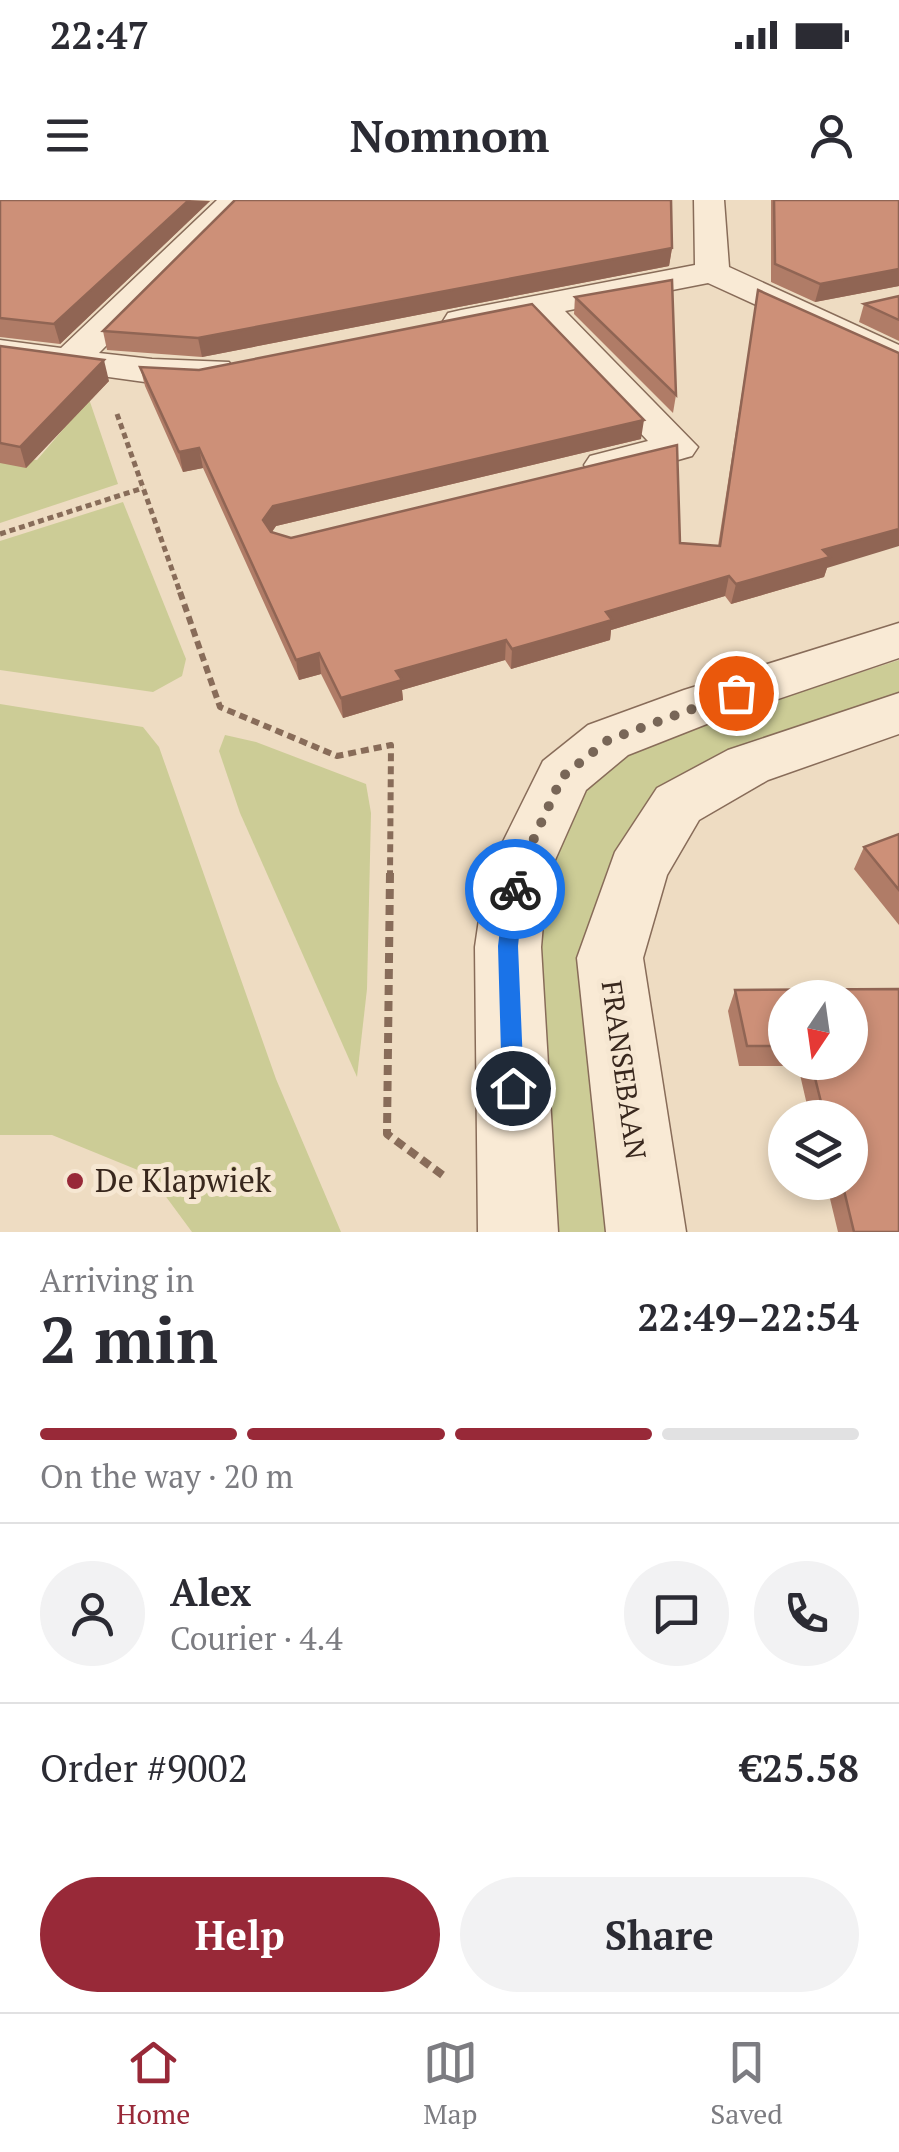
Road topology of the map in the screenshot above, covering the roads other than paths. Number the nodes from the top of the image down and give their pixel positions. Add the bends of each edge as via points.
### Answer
1 (234, 200) edge
2 (709, 200) edge
3 (712, 272) junction
4 (539, 305) junction
5 (866, 306) edge
6 (816, 317) junction
7 (427, 328) edge
8 (0, 350) edge
9 (899, 359) edge
10 (70, 360) junction
11 (240, 365) edge
12 (562, 475) edge
13 (899, 640) edge
14 (899, 713) edge
15 (518, 1231) edge
16 (646, 1232) edge

1 - 10 street
2 - 3 street
3 - 4 street
3 - 6 street
4 - 7 street
4 - 12 street via 677,448
5 - 6 street
6 - 9 street
8 - 10 street
10 - 11 street via 202,373
13 - 15 street via 608,740 562,777 516,878 508,946
14 - 16 street, FRANSEBAAN via 748,765 678,804 636,870 610,958

